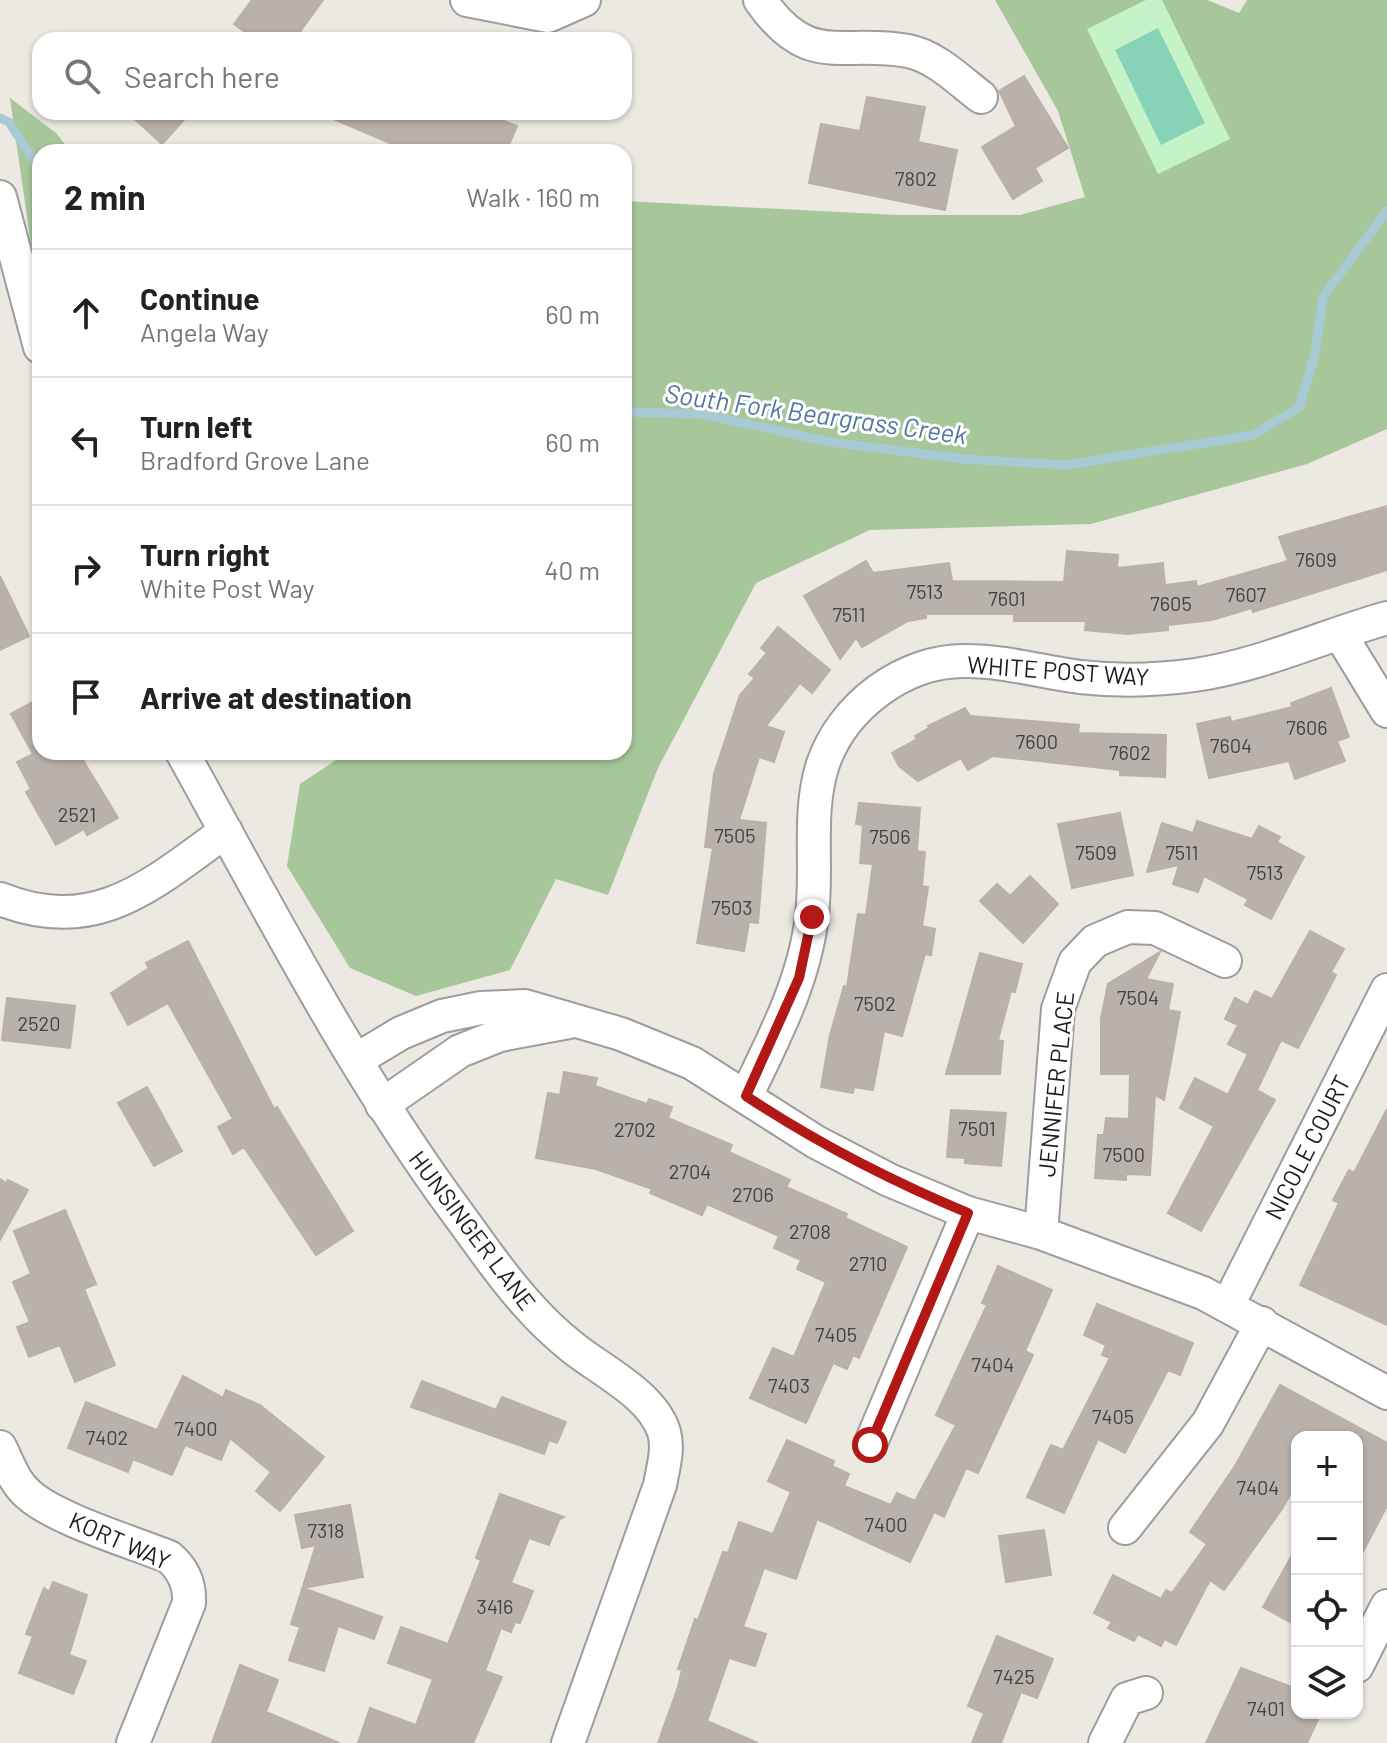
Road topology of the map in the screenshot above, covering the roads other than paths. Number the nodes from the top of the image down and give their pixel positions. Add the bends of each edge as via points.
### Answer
1 (467, 0) edge
2 (584, 0) edge
3 (760, 0) edge
4 (981, 97) dead end
5 (0, 197) edge
6 (32, 317) edge
7 (1387, 618) edge
8 (1340, 634) junction
9 (1387, 711) edge
10 (186, 760) edge
11 (226, 831) junction
12 (0, 899) edge
13 (1225, 961) dead end
14 (1387, 990) edge
15 (572, 1022) junction
16 (356, 1060) junction
17 (746, 1096) junction
18 (382, 1105) junction
19 (968, 1213) junction
20 (1041, 1233) junction
21 (1228, 1305) junction
22 (1262, 1323) junction
23 (1387, 1393) edge
24 (870, 1445) dead end
25 (0, 1447) edge
26 (1125, 1528) dead end
27 (1387, 1606) edge
28 (1363, 1654) edge
29 (1146, 1693) dead end
30 (133, 1743) edge
31 (568, 1743) edge
32 (1105, 1743) edge

1 - 2 street via 548,16
3 - 4 street via 796,39 825,49 911,51
5 - 6 street
7 - 8 street, WHITE POST WAY
8 - 9 street
8 - 17 street, WHITE POST WAY via 1197,675 1156,678 1084,677 963,661 904,675 865,701 824,761 814,809 812,917 799,978
10 - 11 street, HUNSINGER LANE
11 - 12 street via 99,909 59,914
11 - 16 street, HUNSINGER LANE
13 - 20 street, JENNIFER PLACE via 1155,928 1128,927 1095,941 1075,962 1058,1009
14 - 21 street, NICOLE COURT
15 - 16 street via 525,1006 481,1008 401,1033
15 - 17 street via 666,1050
15 - 18 street via 500,1035 460,1051
16 - 18 street, HUNSINGER LANE
17 - 19 street via 816,1142
18 - 31 street, HUNSINGER LANE via 528,1305 641,1399 665,1435 660,1485
19 - 20 street
19 - 24 street
20 - 21 street
21 - 22 street
22 - 23 street
22 - 26 street via 1208,1423
25 - 30 street, KORT WAY via 14,1479 28,1495 169,1557 183,1575 189,1603
27 - 28 street
29 - 32 street via 1127,1699

